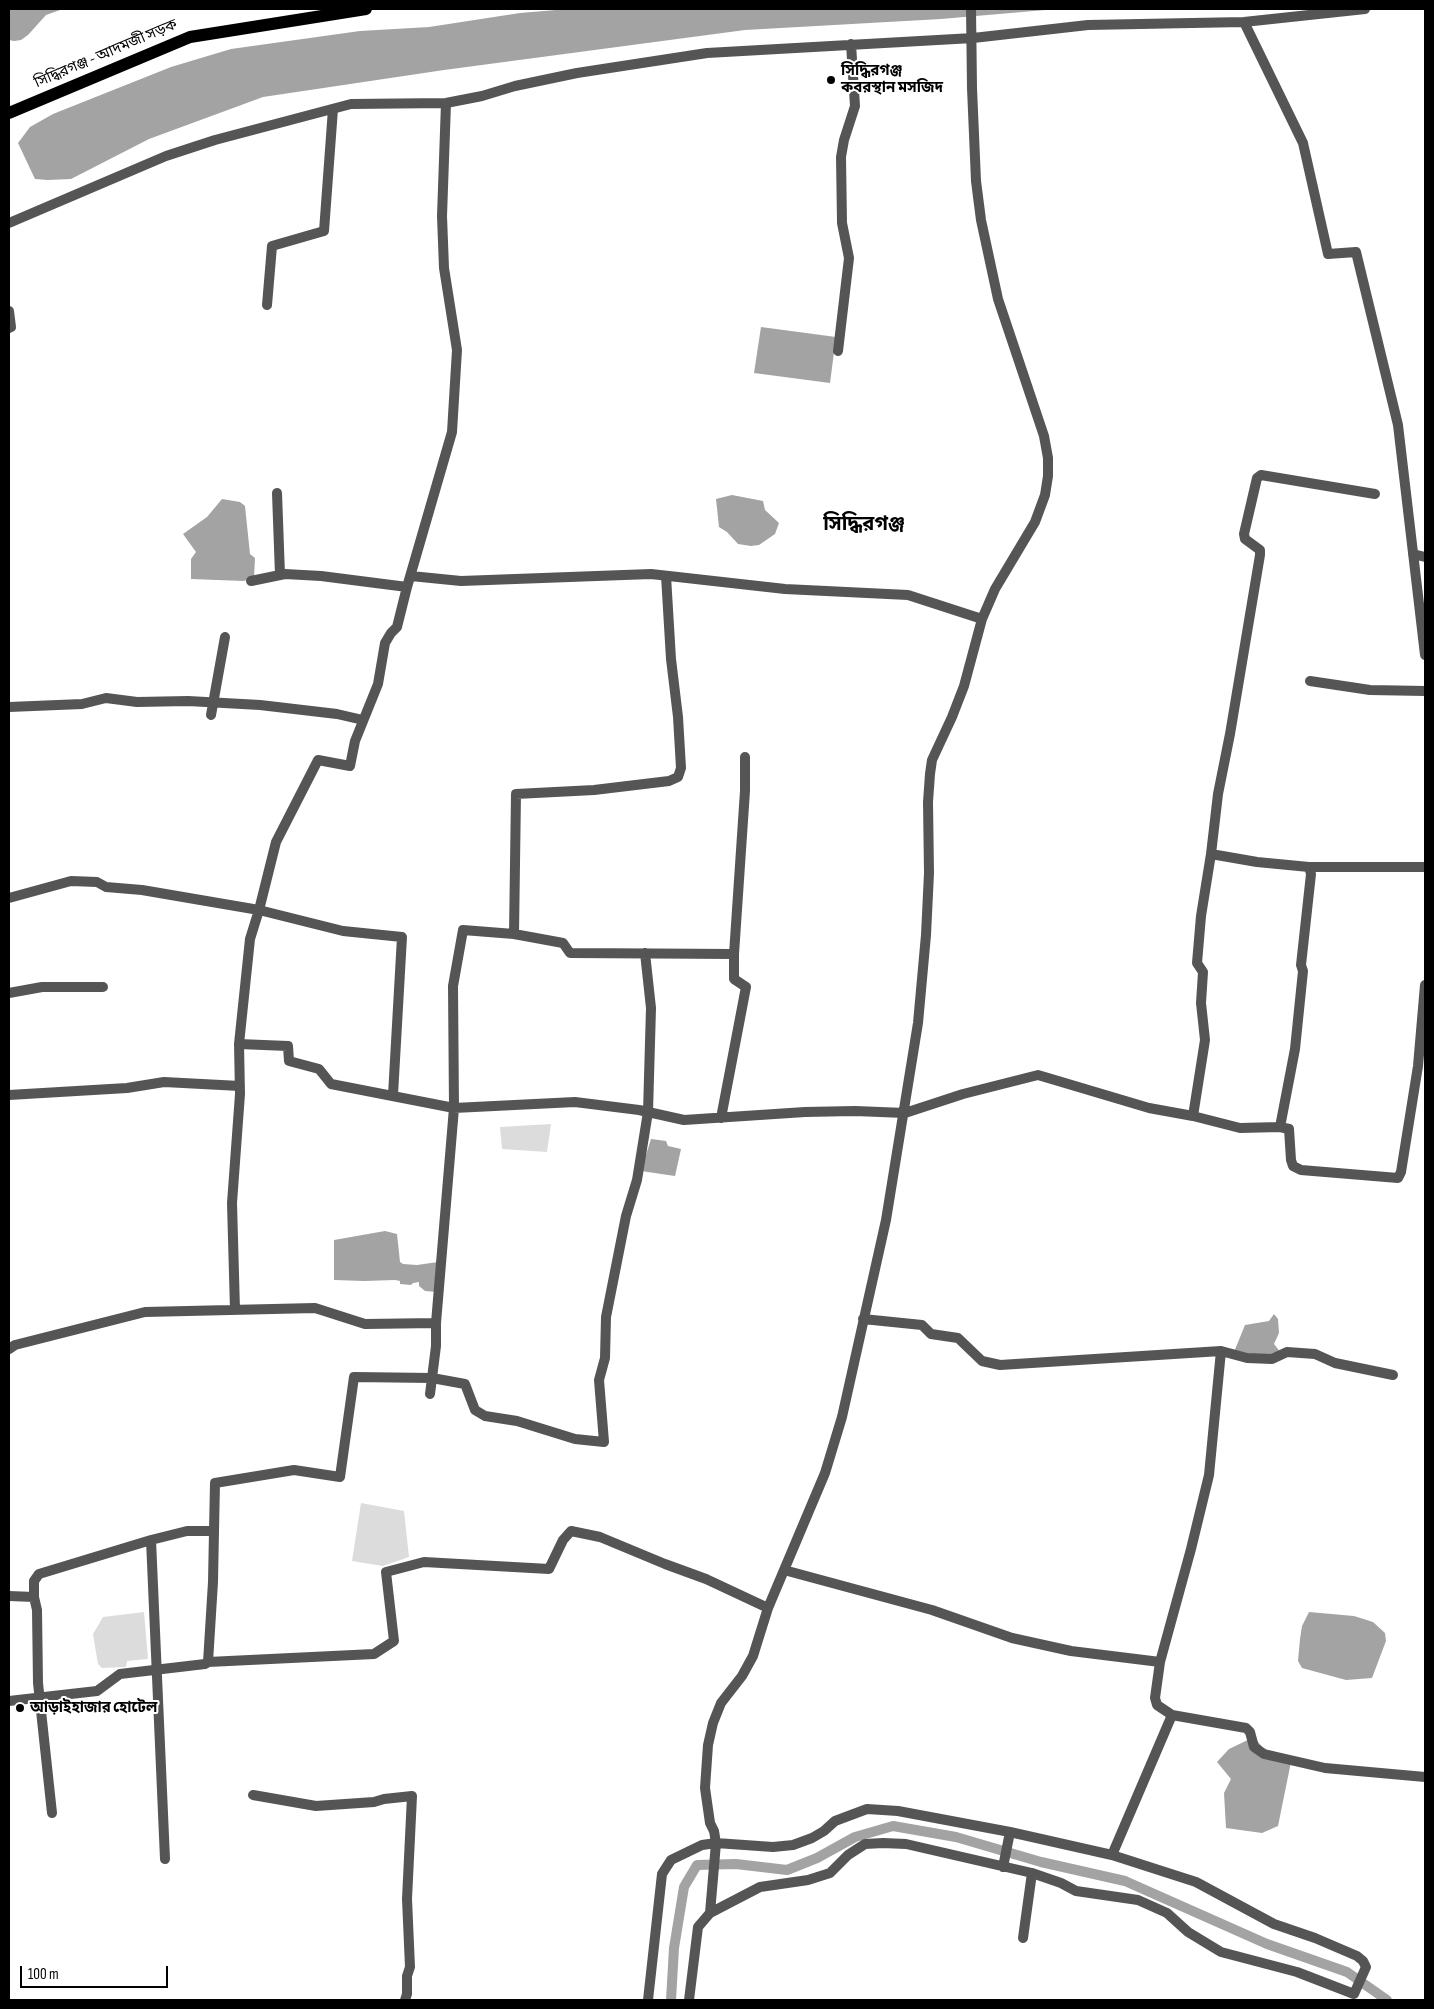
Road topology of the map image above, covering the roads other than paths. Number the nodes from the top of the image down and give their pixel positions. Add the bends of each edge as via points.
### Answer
1 (366, 9) edge
2 (1365, 9) edge
3 (971, 14) edge
4 (1244, 22) junction
5 (972, 38) junction
6 (851, 44) junction
7 (446, 103) junction
8 (333, 109) junction
9 (9, 113) edge
10 (9, 223) edge
11 (267, 305) dead end
12 (9, 312) edge
13 (9, 328) edge
14 (838, 351) dead end
15 (277, 493) dead end
16 (1376, 494) dead end
17 (1413, 554) junction
18 (1425, 557) edge
19 (280, 575) junction
20 (411, 576) junction
21 (666, 576) junction
22 (251, 581) dead end
23 (407, 587) junction
24 (982, 619) junction
25 (225, 637) dead end
26 (1425, 655) edge
27 (1310, 681) dead end
28 (1425, 691) edge
29 (213, 702) junction
30 (9, 706) edge
31 (211, 715) dead end
32 (363, 720) junction
33 (745, 757) dead end
34 (1211, 854) junction
35 (1309, 867) junction
36 (1425, 867) edge
37 (9, 898) edge
38 (259, 910) junction
39 (514, 934) junction
40 (645, 953) junction
41 (734, 954) junction
42 (1425, 985) edge
43 (103, 987) dead end
44 (9, 993) edge
45 (239, 1044) junction
46 (240, 1086) junction
47 (9, 1095) edge
48 (392, 1095) junction
49 (454, 1108) junction
50 (648, 1112) junction
51 (905, 1112) junction
52 (1193, 1116) junction
53 (721, 1118) junction
54 (1280, 1127) junction
55 (235, 1310) junction
56 (863, 1319) junction
57 (436, 1323) junction
58 (9, 1349) edge
59 (1221, 1351) junction
60 (1393, 1375) dead end
61 (432, 1378) junction
62 (430, 1394) dead end
63 (214, 1532) junction
64 (151, 1540) junction
65 (784, 1570) junction
66 (9, 1596) edge
67 (34, 1597) junction
68 (768, 1608) junction
69 (208, 1662) junction
70 (1160, 1662) junction
71 (156, 1671) junction
72 (40, 1696) junction
73 (9, 1701) edge
74 (1172, 1715) junction
75 (1425, 1777) edge
76 (253, 1795) dead end
77 (52, 1813) dead end
78 (1010, 1835) junction
79 (716, 1845) junction
80 (1112, 1855) junction
81 (165, 1859) dead end
82 (1004, 1865) junction
83 (1032, 1873) junction
84 (711, 1908) junction
85 (1024, 1938) dead end
86 (405, 2000) edge
87 (648, 2000) edge
88 (689, 2000) edge

1 - 9 main road, সিদ্ধিরগঞ্জ - আদমজী সড়ক via 190,37 39,95
2 - 4 street
3 - 5 street
4 - 5 street via 1088,25
4 - 17 street via 1303,143 1328,254 1356,252 1398,425
5 - 6 street
5 - 24 street via 976,181 981,220 998,299 1026,378 1048,458 1045,495 1035,522 995,589
6 - 7 street via 707,53 657,60 577,73
6 - 14 street via 855,106 841,157 842,223 850,258
7 - 8 street via 368,103
7 - 20 street via 442,216 444,260 457,350 456,390 452,432
8 - 10 street via 166,156
8 - 11 street via 324,232 272,246
12 - 13 street
15 - 19 street
16 - 34 street via 1261,475 1257,478 1244,534 1245,539 1260,550 1260,555 1218,794
17 - 18 street
17 - 26 street
19 - 22 street
19 - 23 street via 321,576
20 - 21 street via 461,582 556,576
20 - 23 street
21 - 24 street via 785,589 908,595
21 - 39 street via 681,768 678,777 669,781 594,790 516,794
23 - 32 street via 397,627 385,643 378,684
24 - 51 street via 964,686 935,754 930,774 926,935
25 - 29 street
27 - 28 street via 1370,690
29 - 30 street via 137,702 106,698 82,704
29 - 31 street
29 - 32 street via 337,714
32 - 38 street via 350,766 318,760 276,842
33 - 41 street
34 - 35 street
34 - 52 street via 1197,963 1203,972 1201,1003 1205,1040
35 - 36 street
35 - 54 street via 1311,874 1295,1049
37 - 38 street via 71,881 98,882 106,887
38 - 45 street via 250,939
38 - 48 street via 343,931 402,937
39 - 40 street via 563,943 570,953
39 - 49 street via 463,930 453,986
40 - 41 street
40 - 50 street via 651,1008
41 - 53 street via 734,979 746,987
42 - 54 street via 1418,1066 1398,1178 1301,1170 1293,1166 1291,1160 1289,1129
43 - 44 street via 42,987
45 - 46 street
45 - 48 street via 288,1046 289,1061 319,1069 331,1084
46 - 47 street via 164,1082 127,1088
46 - 55 street via 232,1203
48 - 49 street
49 - 50 street via 575,1102
49 - 57 street
50 - 53 street via 684,1120
50 - 61 street via 637,1180 626,1216 606,1317 605,1358 599,1380 604,1442 575,1439 517,1421 485,1416 475,1410 464,1384
51 - 52 street via 1038,1075 1149,1108
51 - 53 street via 822,1112
51 - 56 street
52 - 54 street via 1240,1128
55 - 57 street via 315,1308 365,1324
55 - 58 street via 145,1312
56 - 59 street via 922,1326 931,1334 958,1338 982,1361 1000,1365
56 - 65 street via 842,1418 825,1473
57 - 61 street
59 - 60 street via 1247,1358 1272,1359 1287,1352 1315,1354 1335,1363
59 - 70 street via 1209,1475
61 - 62 street
61 - 63 street via 354,1376 340,1477 294,1470 215,1483
63 - 64 street via 187,1531
63 - 69 street
64 - 67 street via 39,1574 34,1581
64 - 71 street
65 - 68 street
65 - 70 street via 932,1610 1012,1638 1071,1651
66 - 67 street
67 - 72 street
68 - 69 street via 706,1579 600,1537 571,1531 563,1540 549,1570 424,1562 386,1572 394,1641 374,1654
68 - 79 street via 753,1656 721,1703 713,1723 705,1788
69 - 71 street
70 - 74 street via 1155,1698 1157,1705
71 - 72 street via 120,1674 97,1691
71 - 81 street
72 - 73 street
72 - 77 street
74 - 75 street via 1246,1728 1254,1746 1264,1754 1325,1768
74 - 80 street
76 - 86 street via 316,1806 412,1796 407,1899 410,1967
78 - 79 street via 875,1809 835,1821 812,1838 793,1845
78 - 80 street
78 - 82 street
79 - 84 street
79 - 87 street via 702,1845 671,1860 662,1874
80 - 83 street via 1196,1882 1274,1924 1357,1956 1366,1967 1354,1994 1297,1972 1221,1952 1188,1932 1167,1913 1138,1900 1076,1890
82 - 83 street
82 - 84 street via 906,1844 865,1844 830,1873 808,1880 760,1887
83 - 85 street
84 - 88 street via 698,1926

